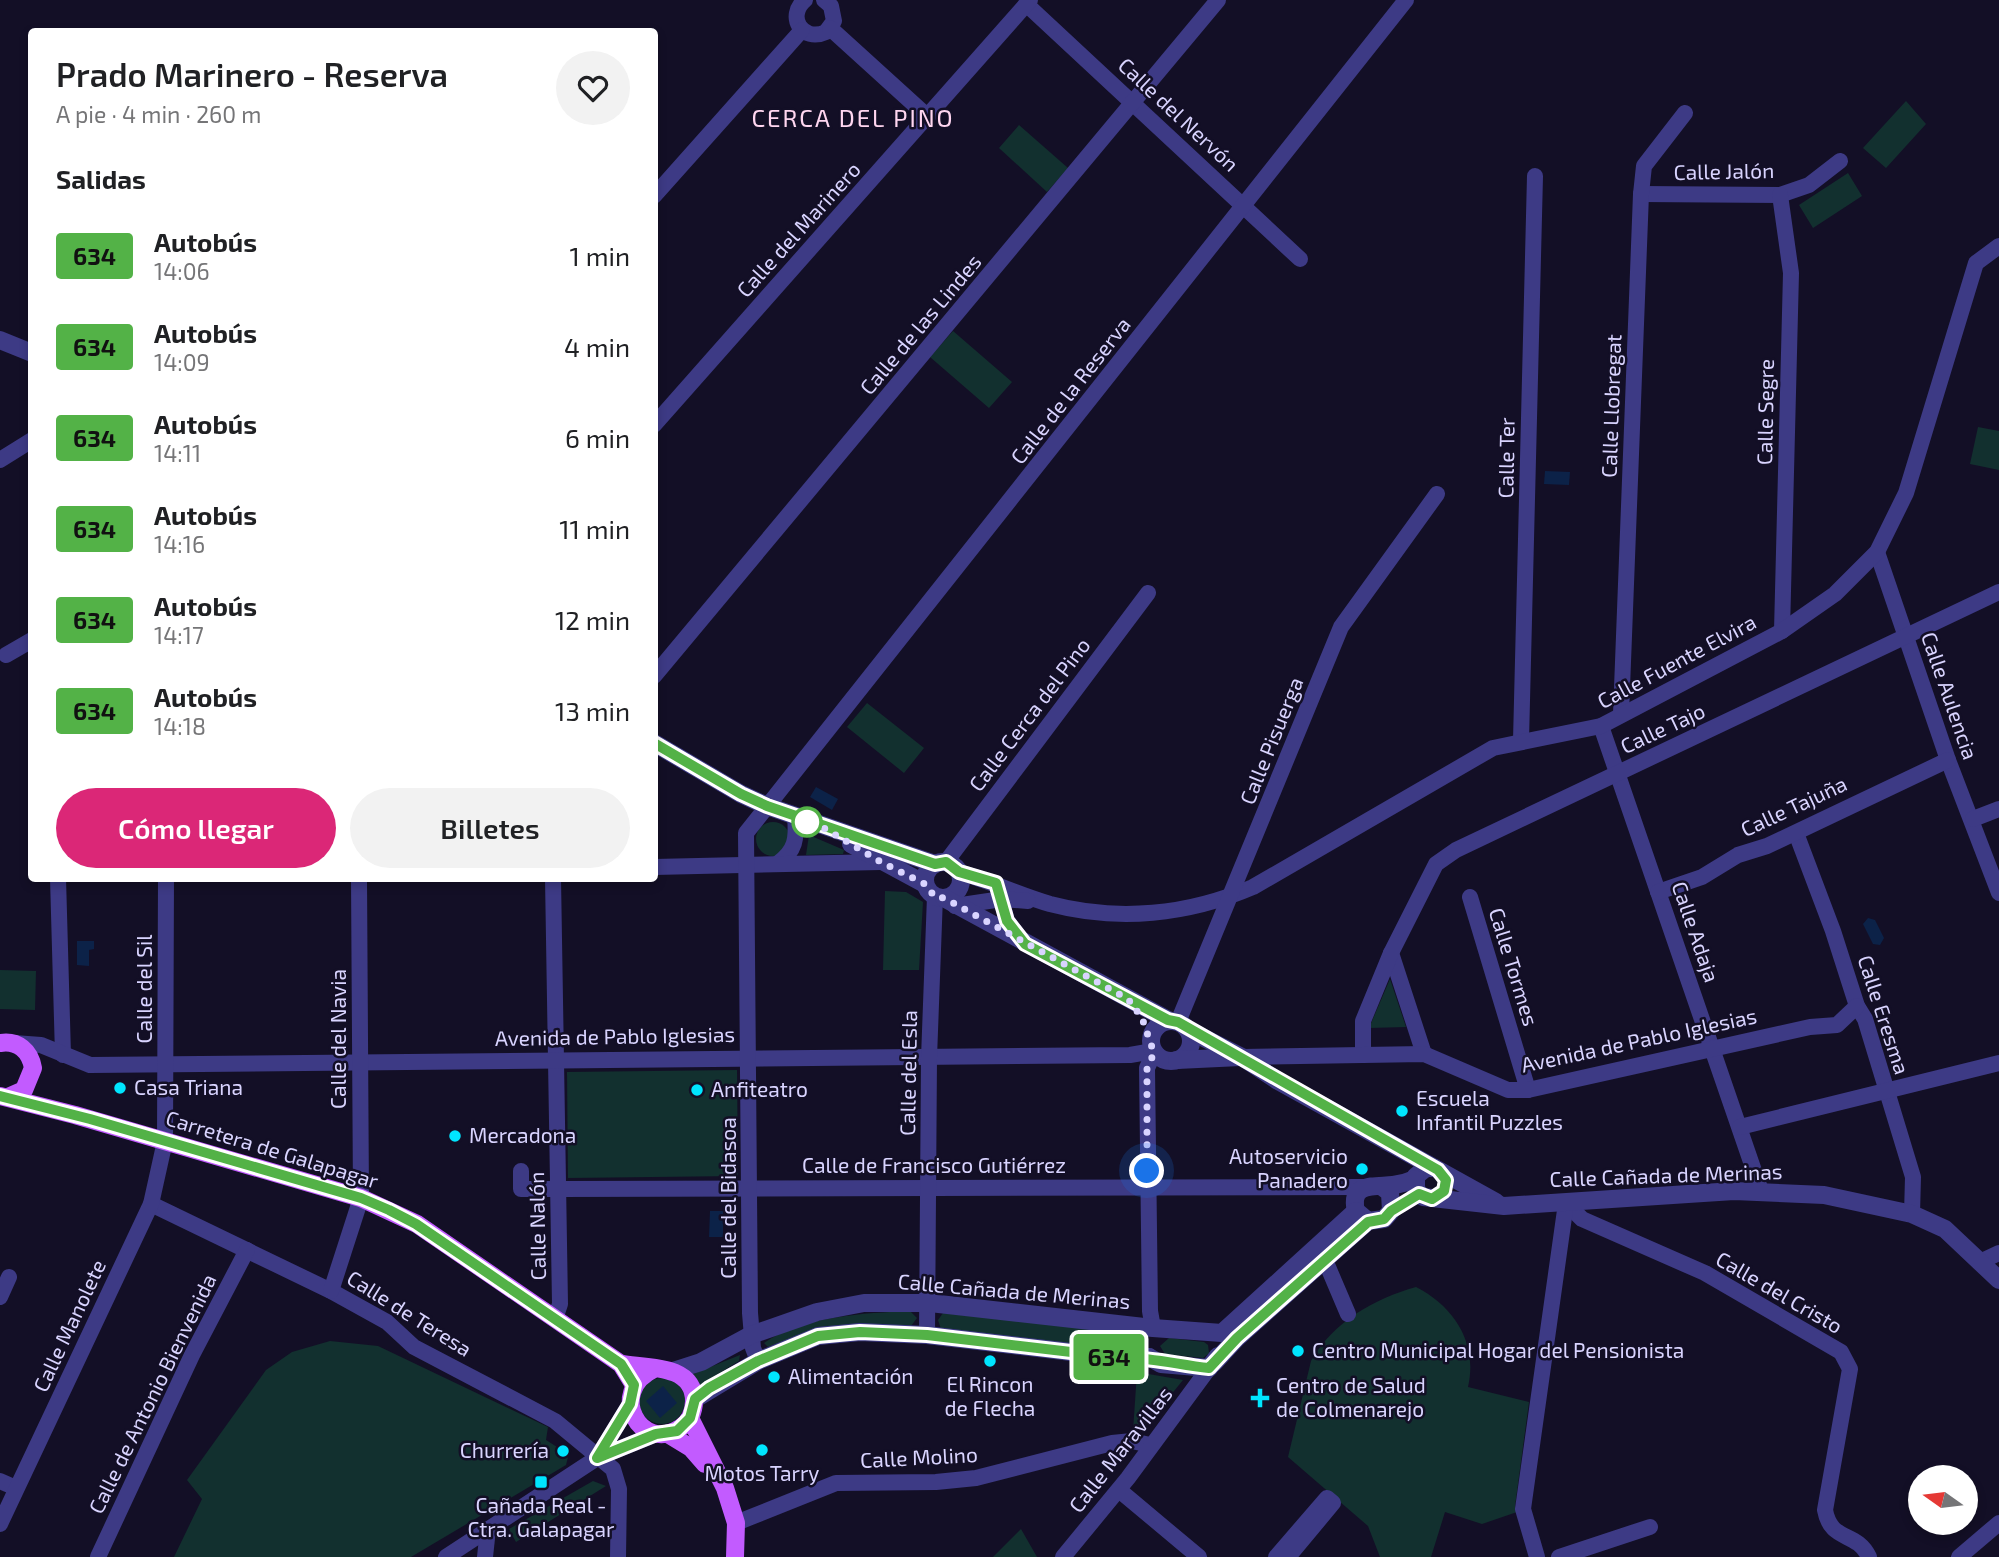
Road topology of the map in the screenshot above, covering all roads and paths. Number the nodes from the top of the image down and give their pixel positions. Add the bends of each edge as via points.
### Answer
1 (805, 0) edge
2 (1218, 0) edge
3 (1406, 0) edge
4 (827, 1) edge
5 (1028, 2) edge
6 (830, 28) junction
7 (802, 30) junction
8 (1134, 103) junction
9 (1685, 113) dead end
10 (928, 117) junction
11 (1840, 161) dead end
12 (1535, 176) dead end
13 (658, 192) edge
14 (1641, 194) junction
15 (1780, 194) junction
16 (1245, 205) junction
17 (1999, 246) edge
18 (1300, 259) dead end
19 (0, 340) edge
20 (28, 351) edge
21 (658, 421) edge
22 (28, 442) edge
23 (0, 460) edge
24 (1437, 494) dead end
25 (1877, 552) junction
26 (1148, 593) dead end
27 (1999, 593) edge
28 (1782, 631) junction
29 (1906, 638) junction
30 (28, 642) edge
31 (6, 655) dead end
32 (658, 671) edge
33 (1621, 714) junction
34 (1601, 726) junction
35 (1521, 741) junction
36 (658, 745) edge
37 (1948, 760) junction
38 (1617, 774) junction
39 (741, 794) junction
40 (767, 806) junction
41 (1999, 809) edge
42 (795, 817) junction
43 (1973, 819) junction
44 (751, 825) junction
45 (824, 828) junction
46 (1796, 833) junction
47 (881, 862) junction
48 (777, 864) junction
49 (748, 865) junction
50 (947, 866) junction
51 (658, 867) edge
52 (58, 882) edge
53 (166, 882) edge
54 (359, 882) edge
55 (553, 882) edge
56 (999, 891) junction
57 (1658, 892) junction
58 (1999, 893) edge
59 (940, 896) junction
60 (1230, 897) junction
61 (1470, 897) dead end
62 (1025, 944) junction
63 (1391, 953) junction
64 (1128, 999) junction
65 (1857, 1006) junction
66 (60, 1007) junction
67 (1178, 1024) junction
68 (7, 1043) edge
69 (1153, 1048) junction
70 (1714, 1049) junction
71 (1424, 1054) junction
72 (1363, 1055) junction
73 (70, 1057) junction
74 (1242, 1057) junction
75 (929, 1058) junction
76 (750, 1059) junction
77 (35, 1060) junction
78 (555, 1060) junction
79 (1177, 1060) junction
80 (359, 1063) junction
81 (1999, 1063) edge
82 (166, 1065) junction
83 (1528, 1090) junction
84 (1886, 1092) junction
85 (4, 1096) edge
86 (75, 1115) junction
87 (1740, 1127) junction
88 (165, 1141) junction
89 (521, 1171) dead end
90 (1427, 1181) junction
91 (1147, 1186) junction
92 (1373, 1186) junction
93 (929, 1187) junction
94 (559, 1189) junction
95 (750, 1189) junction
96 (1761, 1191) junction
97 (361, 1198) junction
98 (1566, 1203) junction
99 (151, 1204) junction
100 (1504, 1206) junction
101 (1391, 1211) junction
102 (1912, 1214) junction
103 (1362, 1216) junction
104 (247, 1250) junction
105 (1999, 1252) edge
106 (1325, 1260) junction
107 (1982, 1261) junction
108 (9, 1277) dead end
109 (1999, 1280) edge
110 (331, 1291) junction
111 (0, 1297) edge
112 (930, 1303) junction
113 (1348, 1314) dead end
114 (555, 1319) junction
115 (1153, 1328) junction
116 (1213, 1334) junction
117 (751, 1335) junction
118 (927, 1335) junction
119 (1149, 1357) junction
120 (758, 1361) junction
121 (621, 1364) junction
122 (1212, 1366) junction
123 (654, 1369) junction
124 (673, 1371) junction
125 (634, 1385) junction
126 (695, 1399) junction
127 (630, 1404) junction
128 (690, 1418) junction
129 (662, 1434) junction
130 (1150, 1445) junction
131 (597, 1458) junction
132 (0, 1481) edge
133 (16, 1488) junction
134 (725, 1488) junction
135 (1119, 1490) junction
136 (736, 1523) junction
137 (1999, 1523) edge
138 (0, 1524) edge
139 (1650, 1527) dead end
140 (488, 1529) junction
141 (98, 1557) edge
142 (446, 1557) edge
143 (485, 1557) edge
144 (618, 1557) edge
145 (735, 1557) edge
146 (1063, 1557) edge
147 (1199, 1557) edge
148 (1276, 1557) edge
149 (1288, 1557) edge
150 (1537, 1557) edge
151 (1559, 1557) edge
152 (1869, 1557) edge
153 (1959, 1557) edge

1 - 7 street via 796,13
2 - 8 street, Calle de las Lindes
3 - 16 street, Calle de la Reserva
4 - 6 street via 834,13
5 - 8 street, Calle del Nervón
5 - 10 street, Calle del Marinero
6 - 7 street via 813,35
6 - 10 street
7 - 13 street
8 - 16 street, Calle del Nervón
8 - 32 street, Calle de las Lindes
9 - 14 street, Calle Llobregat via 1644,166
10 - 21 street, Calle del Marinero
11 - 15 street, Calle Jalón via 1810,185
12 - 35 street, Calle Ter
14 - 15 street, Calle Jalón
14 - 33 street, Calle Llobregat
15 - 28 street, Calle Segre via 1791,273
16 - 18 street, Calle del Nervón
16 - 40 street, Calle de la Reserva
17 - 25 street, Calle Fuente Elvira via 1976,263 1906,493
19 - 20 street
22 - 23 street
24 - 60 street, Calle Pisuerga via 1341,627
25 - 28 street, Calle Fuente Elvira via 1835,594
25 - 29 street, Calle Aulencia
26 - 50 street, Calle Cerca del Pino
27 - 29 street, Calle Tajo
28 - 33 street, Calle Fuente Elvira
29 - 37 street, Calle Aulencia
29 - 38 street, Calle Tajo
30 - 31 street
33 - 34 street, Calle Fuente Elvira
34 - 35 street, Calle Fuente Elvira
34 - 38 street, Calle Adaja
35 - 60 street, Calle Fuente Elvira via 1493,748
36 - 39 street
37 - 43 street, Calle Aulencia
37 - 46 street, Calle Tajuña
38 - 57 street, Calle Adaja
38 - 63 street, Calle Tajo via 1456,850 1436,864
39 - 40 street
39 - 44 street
40 - 42 street
40 - 44 street
41 - 43 street
42 - 45 street
42 - 48 street via 793,850
43 - 58 street, Calle Aulencia
44 - 49 street
45 - 47 street
45 - 50 street
46 - 57 street, Calle Tajuña via 1738,855 1702,877
46 - 65 street, Calle Eresma
47 - 48 street
47 - 59 street
48 - 49 street
49 - 51 street
49 - 76 street, Calle del Bidasoa
50 - 56 street, Calle Fuente Elvira
50 - 59 street via 926,876
50 - 59 street via 961,879 957,892
52 - 66 street
53 - 82 street, Calle del Sil
54 - 80 street, Calle del Navia
55 - 78 street, Calle Nalón
56 - 59 street
56 - 60 street, Calle Fuente Elvira via 1117,916 1173,911
56 - 62 street via 1007,921
57 - 70 street, Calle Adaja
59 - 62 street
59 - 75 street, Calle del Esla
60 - 67 street, Calle Pisuerga
61 - 83 street, Calle Tormes
62 - 64 street
63 - 71 street
63 - 72 street, Calle Tajo via 1363,1021
64 - 67 street
64 - 69 street via 1142,1018
65 - 70 street, Avenida de Pablo Iglesias via 1837,1025
65 - 84 street, Calle Eresma
66 - 73 street
66 - 77 street
67 - 69 street via 1153,1030
67 - 74 street
67 - 79 street via 1190,1048
68 - 77 main road via 22,1047
69 - 75 street, Avenida de Pablo Iglesias via 1130,1055
69 - 79 street via 1161,1059
69 - 91 street via 1147,1068
70 - 83 street, Avenida de Pablo Iglesias
70 - 87 street, Calle Adaja
71 - 72 street, Avenida de Pablo Iglesias
71 - 83 street, Avenida de Pablo Iglesias via 1508,1090
72 - 74 street, Avenida de Pablo Iglesias
73 - 77 street, Avenida de Pablo Iglesias
73 - 82 street, Avenida de Pablo Iglesias via 90,1065
74 - 79 street, Avenida de Pablo Iglesias
74 - 90 street via 1404,1152
75 - 76 street, Avenida de Pablo Iglesias
75 - 93 street, Calle del Esla
76 - 78 street, Avenida de Pablo Iglesias
76 - 95 street, Calle del Bidasoa
77 - 85 main road via 24,1090
77 - 86 main road via 55,1104
78 - 80 street, Avenida de Pablo Iglesias
78 - 94 street, Calle Nalón
80 - 82 street, Avenida de Pablo Iglesias
80 - 97 street, Calle del Navia
81 - 84 street
82 - 88 street, Calle del Sil
84 - 87 street
84 - 102 street, Calle Eresma via 1913,1177
85 - 86 main road, Carretera de Galapagar
86 - 88 main road, Carretera de Galapagar
87 - 96 street, Calle Adaja
88 - 97 main road, Carretera de Galapagar
88 - 99 street, Calle Manolete
89 - 94 street, Calle de Francisco Gutiérrez via 522,1189
90 - 92 street, Calle Cañada de Merinas
90 - 100 street, Calle Cañada de Merinas
90 - 100 street
90 - 101 street
91 - 92 street, Calle de Francisco Gutiérrez
91 - 93 street, Calle de Francisco Gutiérrez
91 - 115 street
92 - 101 street via 1390,1193
92 - 103 street via 1357,1195
93 - 95 street, Calle de Francisco Gutiérrez
93 - 112 street, Calle del Esla
94 - 95 street, Calle de Francisco Gutiérrez
94 - 114 street, Calle Nalón via 561,1304
95 - 117 street, Calle del Bidasoa
96 - 98 street, Calle Cañada de Merinas
96 - 102 street, Calle Cañada de Merinas via 1824,1195
97 - 110 street, Calle del Navia
97 - 114 main road, Carretera de Galapagar via 416,1224
98 - 100 street, Calle Cañada de Merinas
98 - 150 street via 1523,1508
98 - 152 street, Calle del Cristo via 1582,1219 1705,1273 1840,1352 1850,1369 1825,1510 1828,1525 1838,1535 1864,1546
99 - 104 street, Calle de Teresa
99 - 133 street, Calle Manolete
101 - 103 street via 1384,1219
102 - 107 street, Calle Cañada de Merinas via 1945,1229
103 - 106 street
103 - 116 street via 1229,1329
104 - 110 street, Calle de Teresa
104 - 141 street, Calle de Antonio Bienvenida via 192,1355
105 - 107 street
106 - 113 street
106 - 122 street
107 - 109 street, Calle Cañada de Merinas
108 - 111 street
110 - 131 street, Calle de Teresa via 387,1322 414,1347 555,1421
112 - 115 street, Calle Cañada de Merinas
112 - 117 street, Calle Cañada de Merinas via 852,1305
112 - 118 street, Calle del Esla
114 - 121 main road, Carretera de Galapagar
115 - 116 street, Calle Cañada de Merinas
115 - 119 street
116 - 122 street via 1220,1345
117 - 120 street, Calle del Bidasoa
117 - 124 street, Calle Cañada de Merinas via 701,1362
118 - 119 street via 1122,1358
118 - 120 street via 860,1332 818,1336
119 - 122 street via 1161,1364
120 - 126 street
121 - 123 main road
121 - 125 main road
122 - 130 street, Calle Maravillas
123 - 124 main road
123 - 125 main road
124 - 126 main road via 688,1382
125 - 127 main road
126 - 128 main road
127 - 129 main road via 638,1423
127 - 131 street
128 - 129 main road via 677,1431
128 - 134 main road
129 - 131 street
129 - 134 main road via 691,1448
130 - 135 street, Calle Maravillas
130 - 136 street, Calle Molino via 1112,1443 976,1478 836,1483
131 - 140 street
131 - 144 street, Calle de Teresa via 613,1469 619,1489
132 - 133 street
133 - 138 street, Calle Manolete
134 - 136 main road
135 - 146 street, Calle Maravillas
135 - 147 street
136 - 145 main road
137 - 153 street
139 - 151 street
140 - 142 street
140 - 143 street
148 - 149 street via 1327,1498 1333,1503

